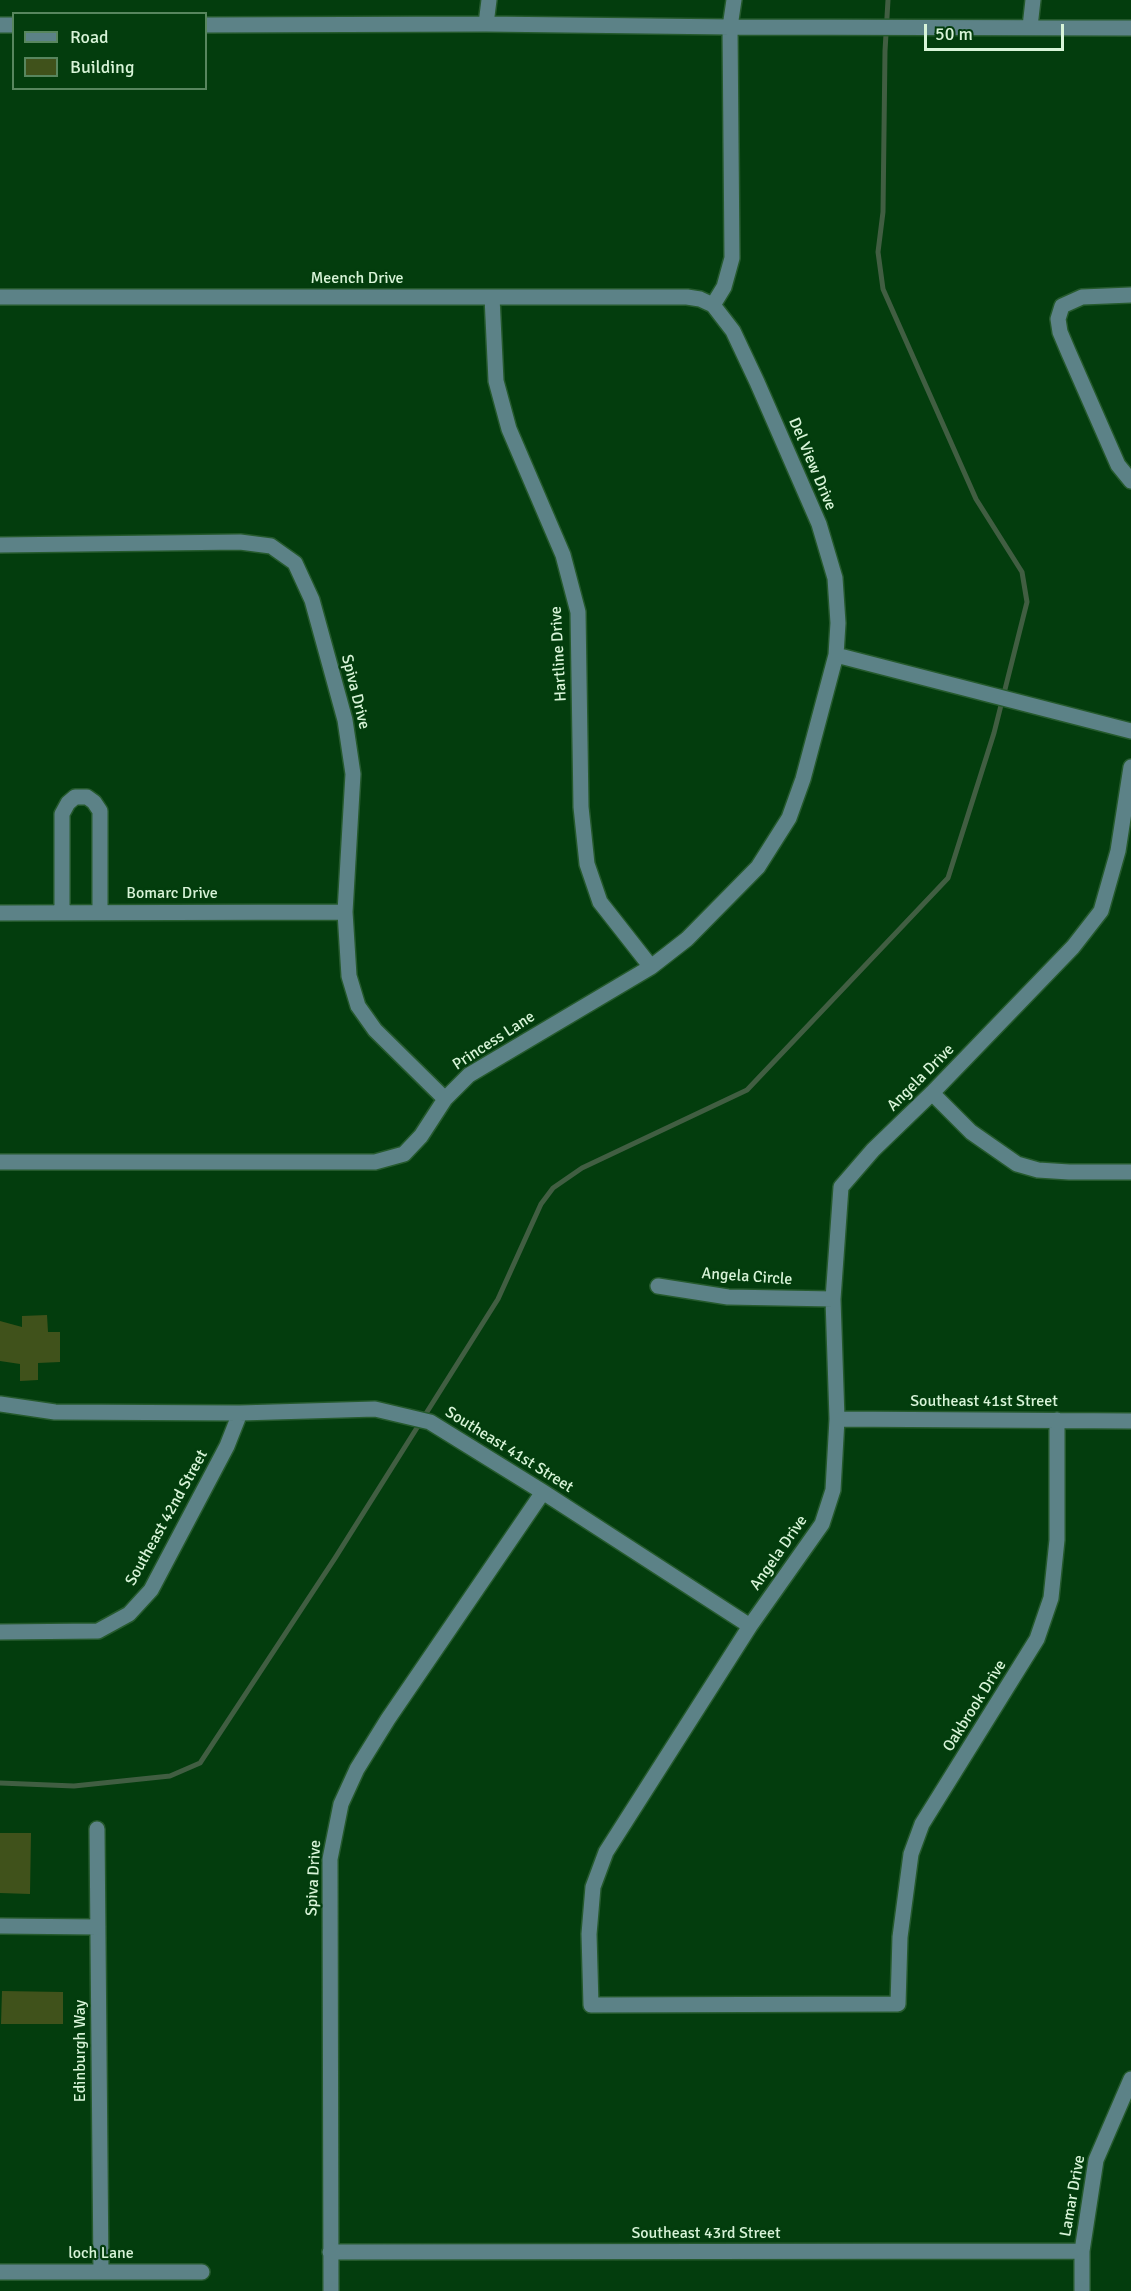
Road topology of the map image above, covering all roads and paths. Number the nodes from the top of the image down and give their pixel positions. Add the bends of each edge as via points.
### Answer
1 (489, 0) edge
2 (734, 0) edge
3 (1033, 0) edge
4 (486, 24) junction
5 (207, 25) edge
6 (730, 27) junction
7 (1030, 27) junction
8 (1131, 28) edge
9 (1131, 296) edge
10 (0, 297) edge
11 (492, 297) junction
12 (713, 306) junction
13 (1131, 481) edge
14 (0, 545) edge
15 (836, 655) junction
16 (1131, 731) edge
17 (1131, 767) edge
18 (62, 912) junction
19 (100, 912) junction
20 (345, 912) junction
21 (0, 913) edge
22 (651, 967) junction
23 (932, 1093) junction
24 (445, 1099) junction
25 (0, 1162) edge
26 (1131, 1173) edge
27 (658, 1286) dead end
28 (833, 1299) junction
29 (0, 1404) edge
30 (240, 1413) junction
31 (837, 1419) junction
32 (1057, 1420) junction
33 (1131, 1421) edge
34 (543, 1492) junction
35 (750, 1626) junction
36 (0, 1632) edge
37 (97, 1829) dead end
38 (0, 1926) edge
39 (98, 1927) junction
40 (898, 2004) joint
41 (1131, 2079) edge
42 (1082, 2251) junction
43 (330, 2252) junction
44 (0, 2272) edge
45 (101, 2272) junction
46 (202, 2272) dead end
47 (331, 2291) edge
48 (1082, 2291) edge

1 - 4 street
2 - 6 street
3 - 7 street
4 - 5 street
4 - 6 street
6 - 7 street
6 - 12 street via 732,258 724,287
7 - 8 street
9 - 13 street via 1082,297 1062,306 1058,318 1060,332 1118,465
10 - 11 street, Meench Drive
11 - 12 street, Meench Drive via 687,297
11 - 22 street, Hartline Drive via 496,381 509,429 563,555 578,612 581,807 587,864 600,902
12 - 15 street, Del View Drive via 732,331 757,382 819,524 835,578
14 - 20 street, Spiva Drive via 240,542 271,546 295,564 312,600 345,720 353,774
15 - 16 street
15 - 22 street, Princess Lane via 789,818 758,867 687,939
17 - 23 street, Angela Drive via 1118,851 1101,911 1073,947
18 - 19 street, Bomarc Drive
18 - 19 street via 62,814 75,797 87,797 100,811
18 - 21 street, Bomarc Drive
19 - 20 street, Bomarc Drive
20 - 24 street, Spiva Drive via 349,976 358,1006 375,1030
22 - 24 street, Princess Lane via 495,1058
23 - 26 street via 971,1132 1017,1164 1069,1173
23 - 28 street, Angela Drive via 841,1187
24 - 25 street, Princess Lane via 404,1154 375,1162
27 - 28 street, Angela Circle via 728,1297
28 - 31 street, Angela Drive
29 - 30 street, Southeast 41st Street via 55,1412
30 - 34 street, Southeast 41st Street via 375,1409 430,1422
30 - 36 street, Southeast 42nd Street via 227,1446 151,1590 129,1614 99,1631
31 - 32 street, Southeast 41st Street
31 - 35 street, Angela Drive via 833,1490 822,1524
32 - 33 street, Southeast 41st Street
32 - 40 street, Oakbrook Drive via 1057,1540 1051,1598 1037,1640 922,1824 911,1854
34 - 35 street, Southeast 41st Street
34 - 43 street, Spiva Drive via 388,1719 341,1804 330,1859
35 - 40 street, Angela Drive via 606,1852 593,1887 589,1934 591,2005
37 - 39 street, Edinburgh Way
38 - 39 street
39 - 45 street, Edinburgh Way
41 - 42 street, Lamar Drive via 1096,2160
42 - 43 street, Southeast 43rd Street
42 - 48 street, Lamar Drive
43 - 47 street, Spiva Drive
44 - 45 street, loch Lane
45 - 46 street, loch Lane

